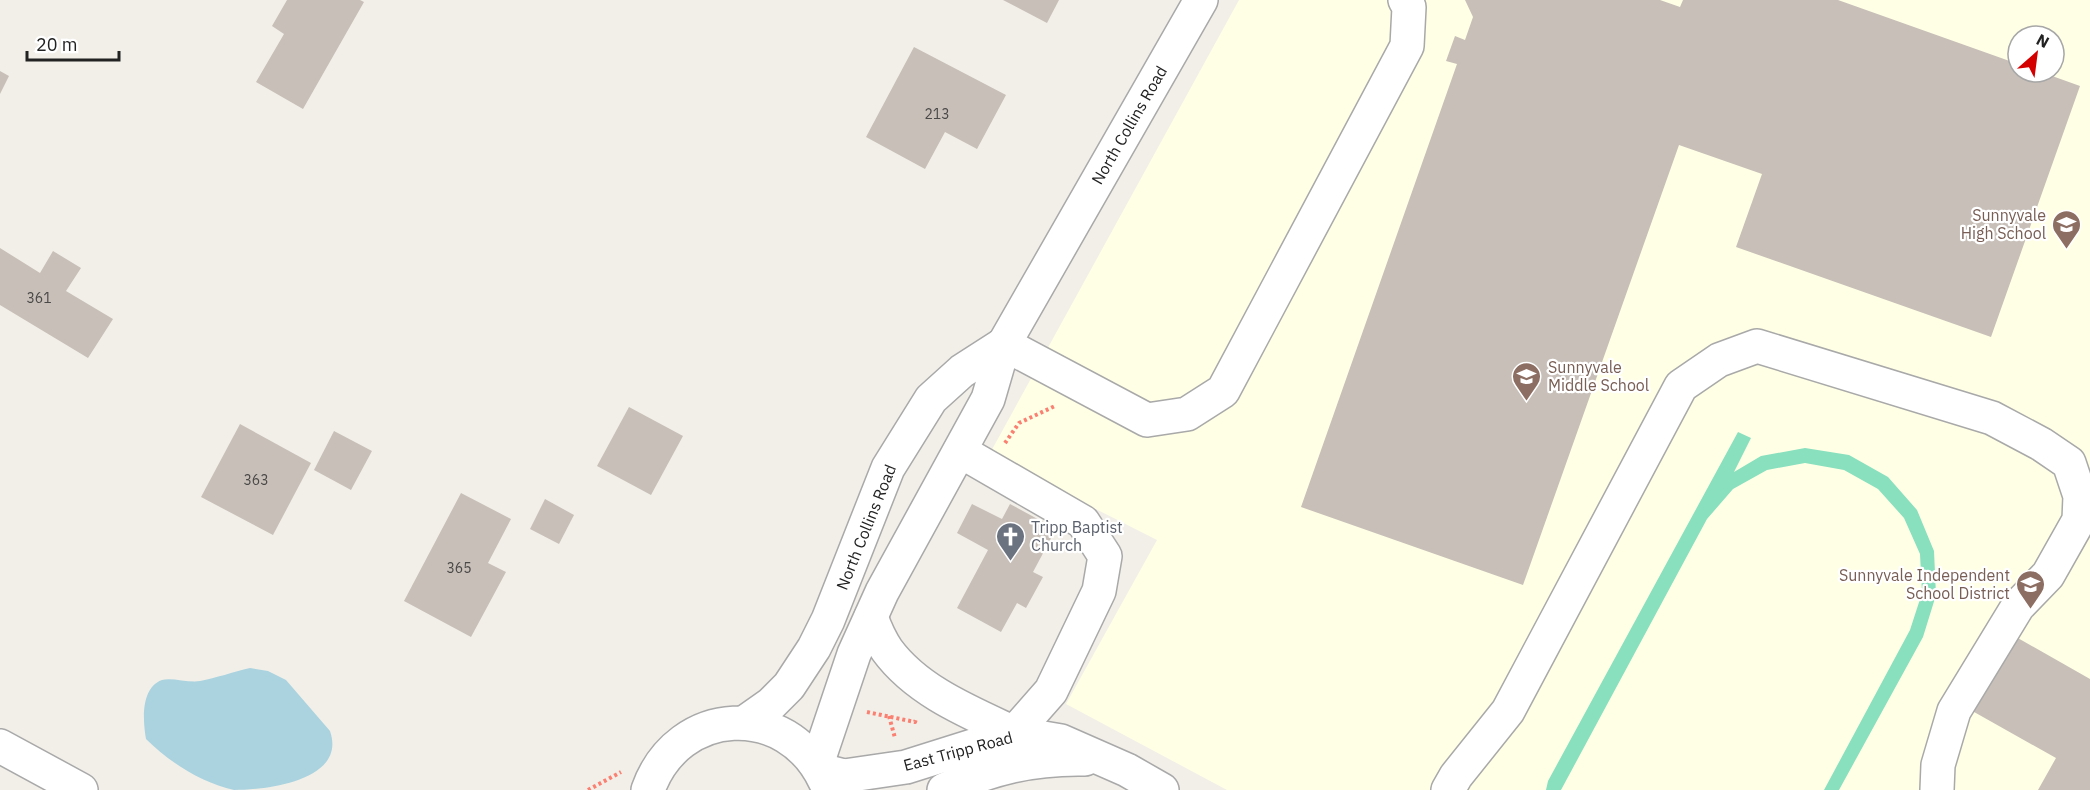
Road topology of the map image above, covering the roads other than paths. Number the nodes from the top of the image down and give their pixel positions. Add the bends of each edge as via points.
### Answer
1 (1201, 0) edge
2 (1405, 0) edge
3 (1004, 344) junction
4 (960, 451) junction
5 (871, 617) junction
6 (744, 723) junction
7 (1014, 733) junction
8 (0, 746) edge
9 (1127, 770) junction
10 (822, 775) edge
11 (643, 784) edge
12 (81, 790) edge
13 (944, 790) edge
14 (1162, 790) edge
15 (1448, 790) edge
16 (1937, 790) edge

1 - 3 street, North Collins Road
2 - 3 street via 1409,7 1407,46 1223,391 1187,414 1147,420
3 - 4 street, North Collins Road via 988,399
3 - 6 street, North Collins Road via 962,371 931,399 888,468 814,648 789,686
4 - 5 street, North Collins Road
4 - 7 street via 1083,522 1105,556 1099,591 1051,691
5 - 7 street via 886,649 902,668 963,709
5 - 10 street, North Collins Road via 854,654
6 - 10 street via 770,728 797,742
6 - 11 street via 716,725 691,734 670,751
7 - 9 street, East Tripp Road via 1061,741
7 - 10 street, East Tripp Road via 906,767 844,776
8 - 12 street
9 - 13 street, East Tripp Road via 1085,759 1053,759 1019,764
9 - 14 street, East Tripp Road
15 - 16 street via 1508,711 1681,386 1719,360 1757,346 1992,418 2069,464 2080,496 2079,520 2048,575 2018,606 1954,711 1938,765

